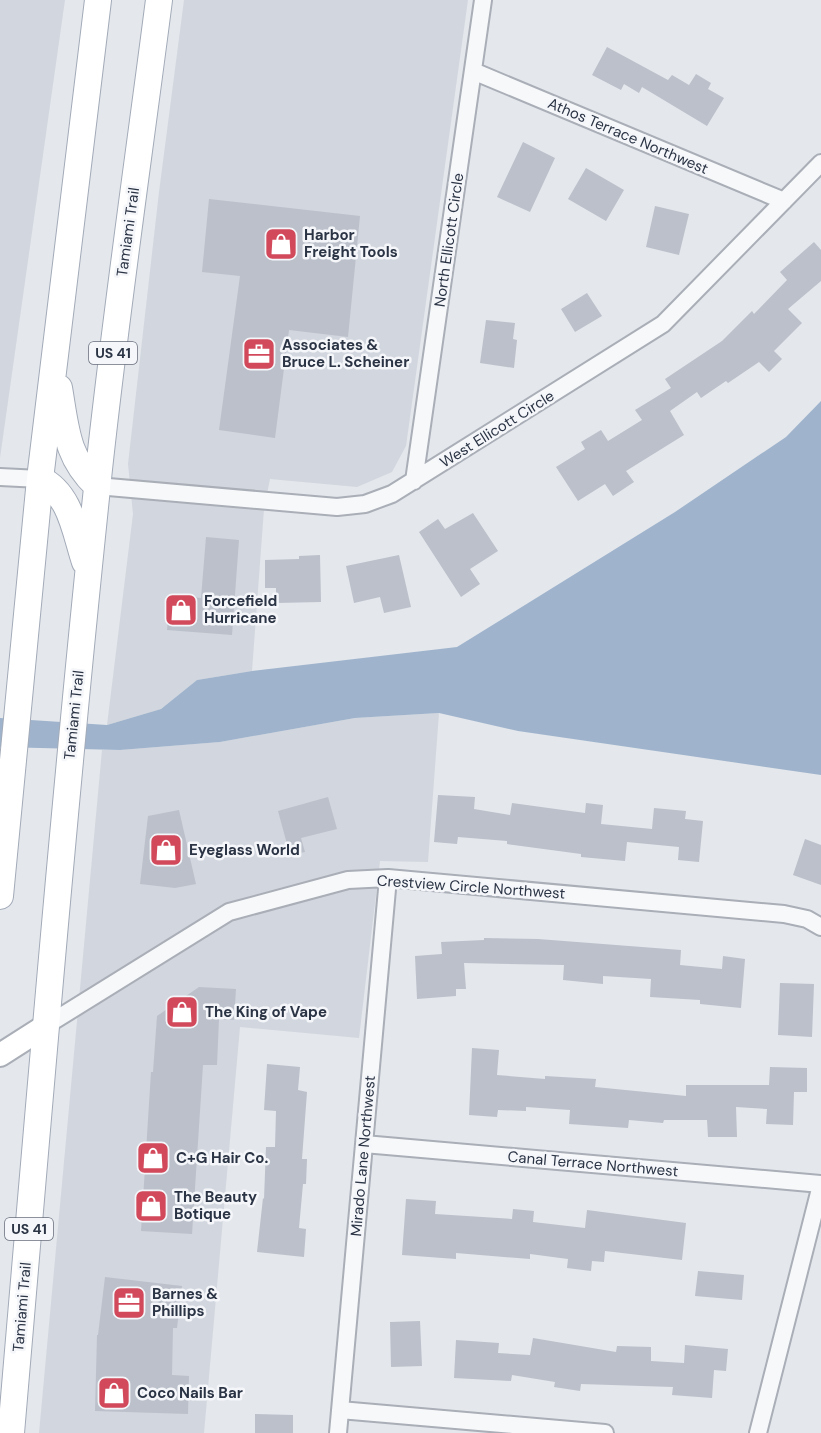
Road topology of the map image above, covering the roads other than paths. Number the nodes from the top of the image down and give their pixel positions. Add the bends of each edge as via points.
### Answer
1 (98, 0) edge
2 (159, 0) edge
3 (483, 0) edge
4 (473, 71) junction
5 (821, 163) edge
6 (784, 201) junction
7 (54, 361) junction
8 (0, 477) edge
9 (40, 479) junction
10 (414, 481) junction
11 (97, 486) junction
12 (88, 573) junction
13 (388, 878) junction
14 (0, 896) edge
15 (821, 927) edge
16 (47, 1025) junction
17 (0, 1055) edge
18 (364, 1144) junction
19 (821, 1185) edge
20 (340, 1410) junction
21 (11, 1433) edge
22 (338, 1433) edge
23 (605, 1433) edge
24 (758, 1433) edge

1 - 7 main road
2 - 11 main road, Tamiami Trail / US 41
3 - 4 street, North Ellicott Circle
4 - 6 street, Athos Terrace Northwest
4 - 10 street, North Ellicott Circle
5 - 6 street, West Ellicott Circle
6 - 10 street, West Ellicott Circle via 663,324
7 - 9 main road
7 - 11 main road via 67,438 84,474
8 - 9 street
9 - 12 main road via 50,483 68,509
9 - 14 main road
10 - 11 street, West Ellicott Circle via 365,504 337,507
11 - 12 main road, Tamiami Trail / US 41
12 - 16 main road, Tamiami Trail / US 41
13 - 15 street, Crestview Circle Northwest via 784,914
13 - 16 street, Crestview Circle Northwest via 348,880 229,912
13 - 18 street, Mirado Lane Northwest
16 - 17 street
16 - 21 main road, Tamiami Trail / US 41
18 - 19 street, Canal Terrace Northwest
18 - 20 street, Mirado Lane Northwest
19 - 24 street
20 - 22 street, Mirado Lane Northwest
20 - 23 street

